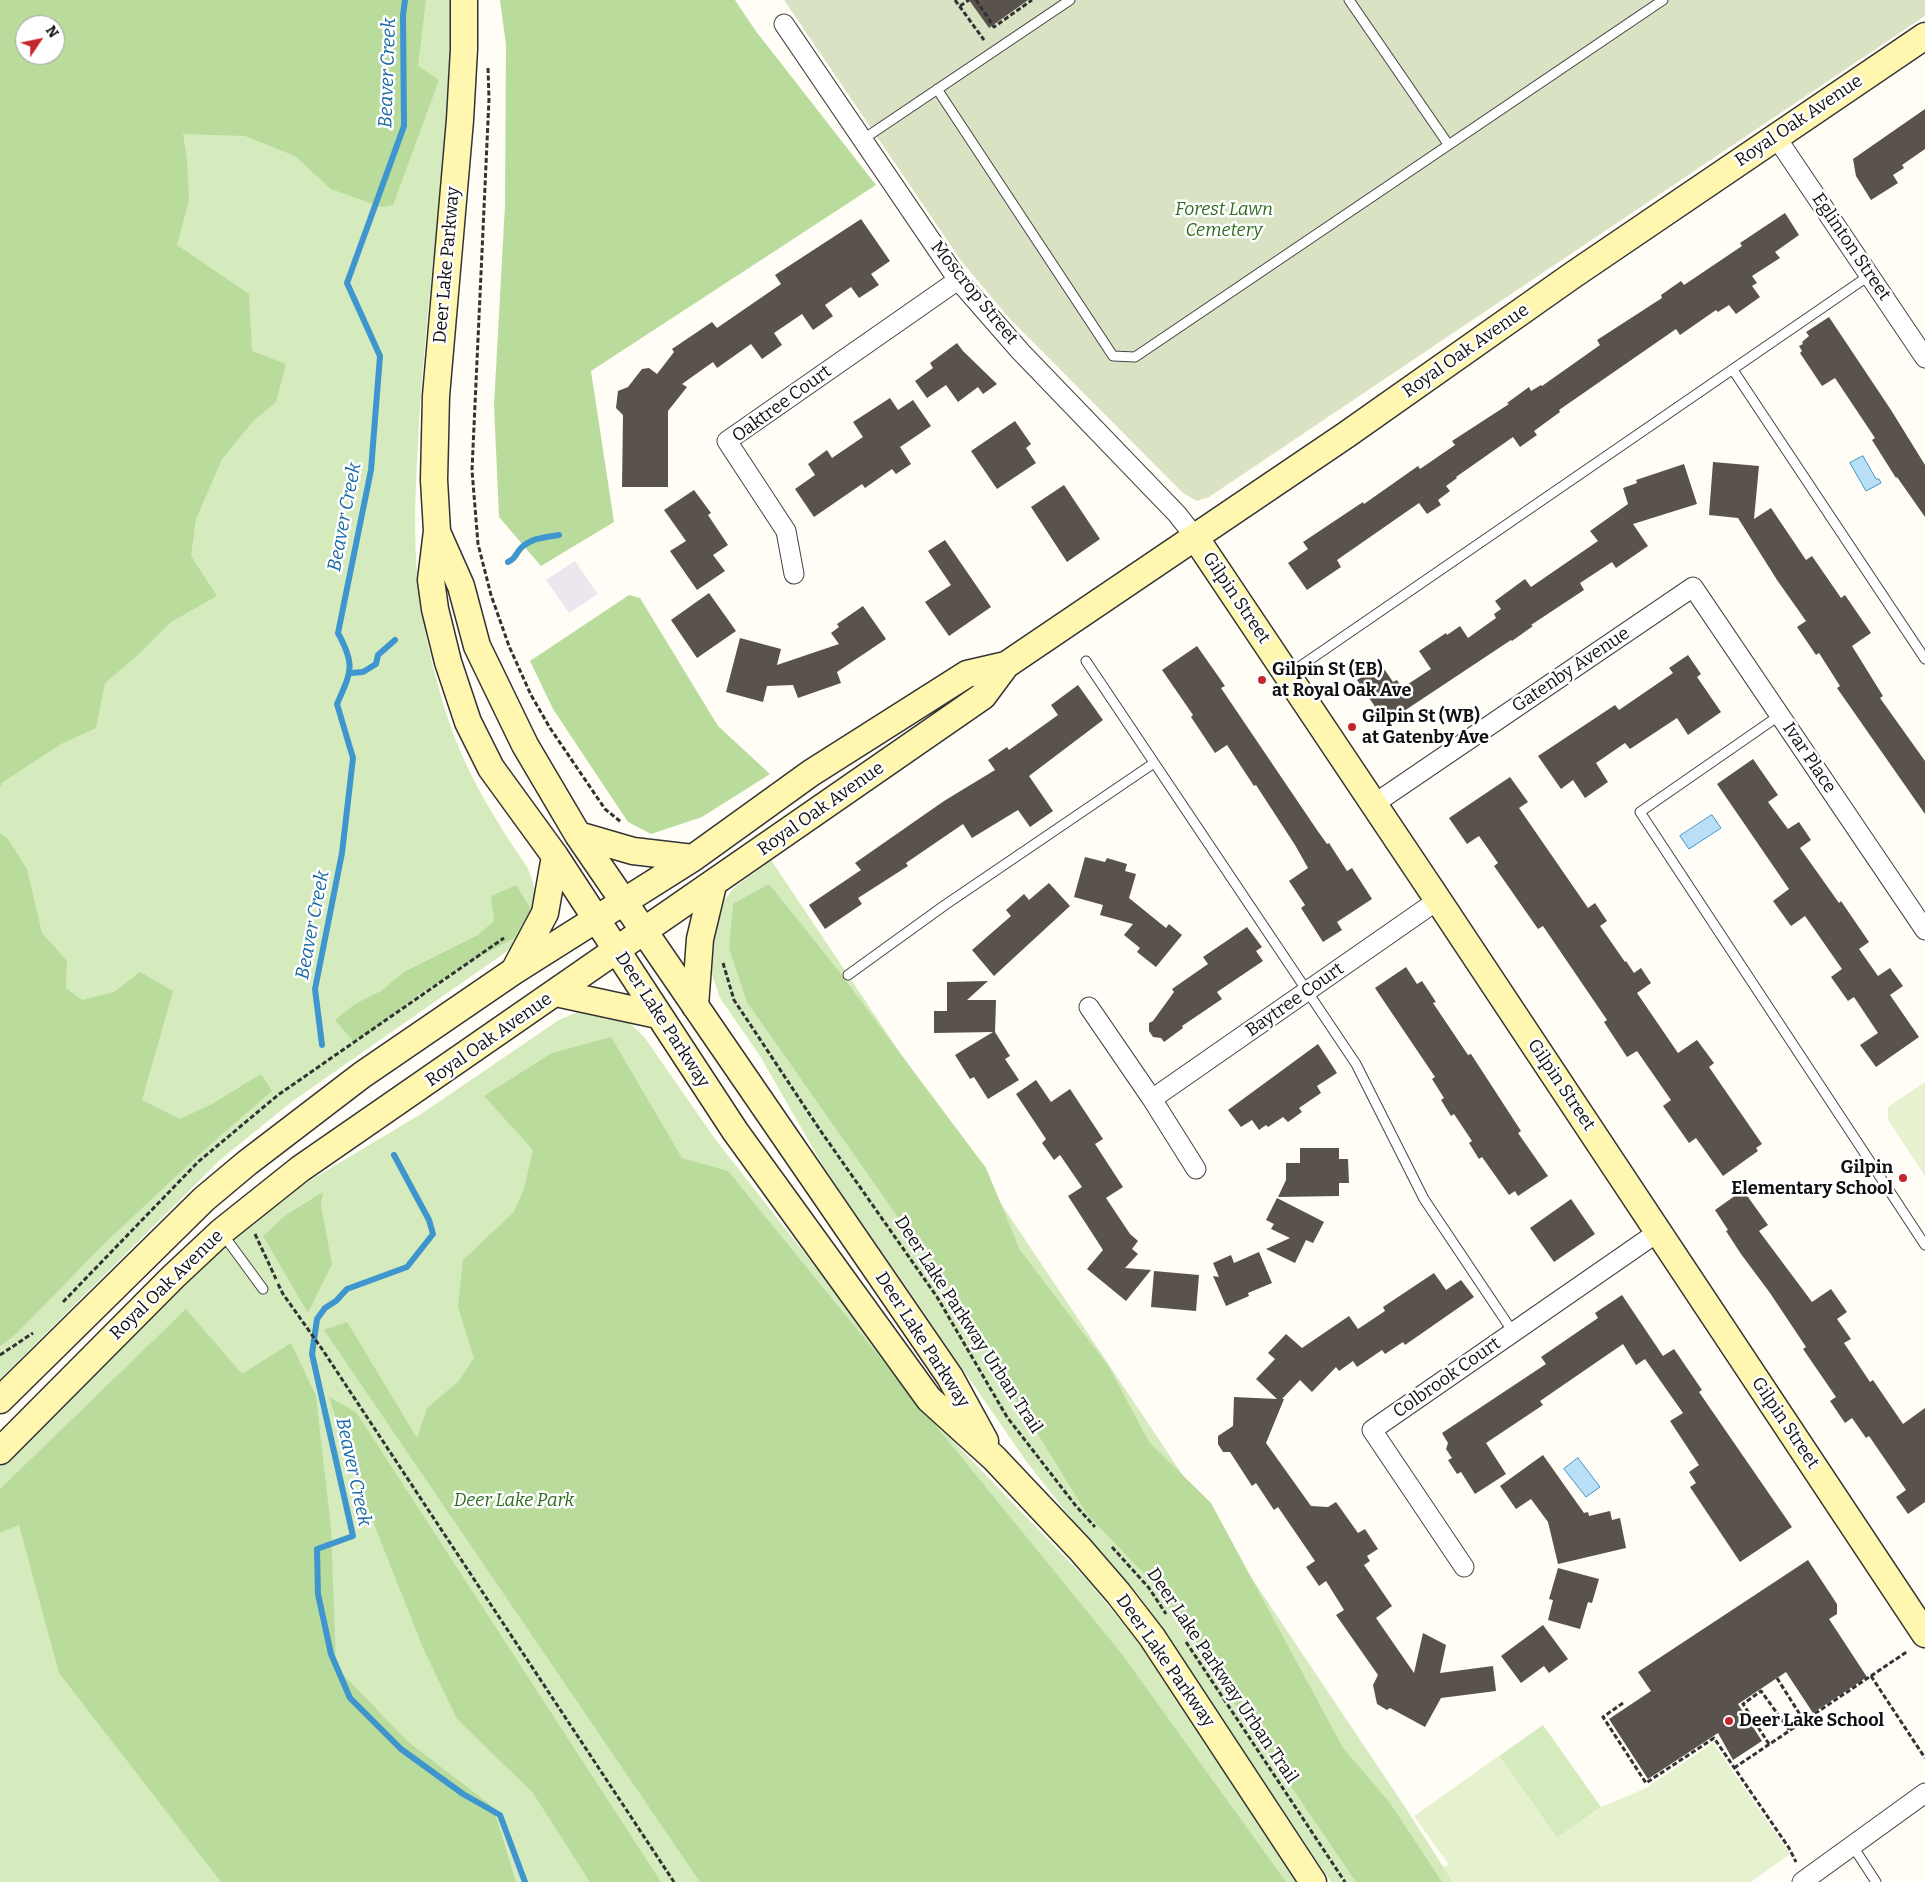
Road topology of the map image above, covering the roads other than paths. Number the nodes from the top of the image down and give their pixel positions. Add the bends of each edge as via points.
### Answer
1 (464, 0) edge
2 (1070, 0) edge
3 (1349, 0) edge
4 (1663, 0) edge
5 (784, 24) dead end
6 (1925, 36) edge
7 (937, 89) junction
8 (1776, 136) junction
9 (862, 140) junction
10 (1448, 144) junction
11 (1870, 276) junction
12 (958, 280) junction
13 (1925, 358) edge
14 (1733, 370) junction
15 (437, 531) junction
16 (1195, 537) junction
17 (794, 574) dead end
18 (1693, 586) joint
19 (1925, 659) edge
20 (1086, 661) dead end
21 (1006, 666) junction
22 (1287, 676) junction
23 (1780, 715) junction
24 (1154, 763) junction
25 (1374, 804) junction
26 (578, 835) junction
27 (555, 856) junction
28 (693, 858) junction
29 (712, 885) junction
30 (1438, 900) junction
31 (624, 902) junction
32 (597, 920) junction
33 (1925, 930) edge
34 (644, 932) junction
35 (617, 951) junction
36 (514, 972) junction
37 (848, 975) dead end
38 (1308, 990) junction
39 (556, 993) junction
40 (695, 1006) junction
41 (1089, 1008) dead end
42 (658, 1015) junction
43 (1152, 1099) junction
44 (1196, 1169) dead end
45 (221, 1232) junction
46 (1658, 1232) junction
47 (1925, 1245) edge
48 (263, 1289) dead end
49 (1513, 1332) junction
50 (0, 1400) edge
51 (0, 1451) edge
52 (994, 1458) junction
53 (1464, 1567) dead end
54 (1916, 1643) edge
55 (1925, 1793) edge
56 (1852, 1845) junction
57 (1313, 1882) edge
58 (1802, 1882) edge
59 (1876, 1882) edge

1 - 15 main road, Deer Lake Parkway via 460,120 436,396 434,480
2 - 7 lane
3 - 10 lane
4 - 10 lane
5 - 9 street, Moscrop Street
6 - 8 main road, Royal Oak Avenue
7 - 9 lane
7 - 10 lane via 1113,356 1135,357
8 - 11 street, Eglinton Street
8 - 16 main road, Royal Oak Avenue
9 - 12 street, Moscrop Street
11 - 13 street, Eglinton Street
11 - 14 lane
12 - 16 street, Moscrop Street via 1020,351 1177,514
12 - 17 street, Oaktree Court via 727,441 786,531
14 - 19 lane
14 - 22 lane
15 - 26 main road, Deer Lake Parkway via 461,586 476,646 525,745
15 - 27 main road, Deer Lake Parkway via 432,590 437,618 468,722 491,768
16 - 21 main road, Royal Oak Avenue
16 - 22 main road, Gilpin Street
18 - 23 street, Ivar Place
18 - 25 street, Gatenby Avenue
20 - 24 lane
21 - 28 main road, Royal Oak Avenue via 967,674 811,773
21 - 29 main road, Royal Oak Avenue via 983,696
22 - 25 main road, Gilpin Street
23 - 33 street, Ivar Place
23 - 47 lane via 1640,812
24 - 37 lane
24 - 38 lane
25 - 30 main road, Gilpin Street
26 - 28 main road via 633,851
26 - 31 main road, Deer Lake Parkway
27 - 32 main road, Deer Lake Parkway
27 - 36 main road via 545,913
28 - 31 main road, Royal Oak Avenue
29 - 34 main road, Royal Oak Avenue
29 - 40 main road via 700,939
30 - 38 street, Baytree Court
30 - 46 main road, Gilpin Street
31 - 32 main road, Royal Oak Avenue
31 - 34 main road, Deer Lake Parkway
32 - 35 main road, Deer Lake Parkway
32 - 36 main road, Royal Oak Avenue
34 - 35 main road, Royal Oak Avenue
34 - 40 main road, Deer Lake Parkway
35 - 39 main road, Royal Oak Avenue
35 - 42 main road, Deer Lake Parkway
36 - 50 main road, Royal Oak Avenue via 362,1075 204,1198
38 - 43 street, Baytree Court
38 - 49 lane via 1356,1064 1424,1200
39 - 42 main road
39 - 45 main road, Royal Oak Avenue via 300,1170
40 - 52 main road, Deer Lake Parkway via 950,1377
41 - 43 street
42 - 52 main road, Deer Lake Parkway via 735,1131 928,1399
43 - 44 street
45 - 48 lane
45 - 51 main road, Royal Oak Avenue
46 - 49 street, Colbrook Court
46 - 54 main road, Gilpin Street
49 - 53 street, Colbrook Court via 1372,1430
52 - 57 main road, Deer Lake Parkway via 1086,1556 1152,1637
55 - 56 street
56 - 58 street
56 - 59 lane

